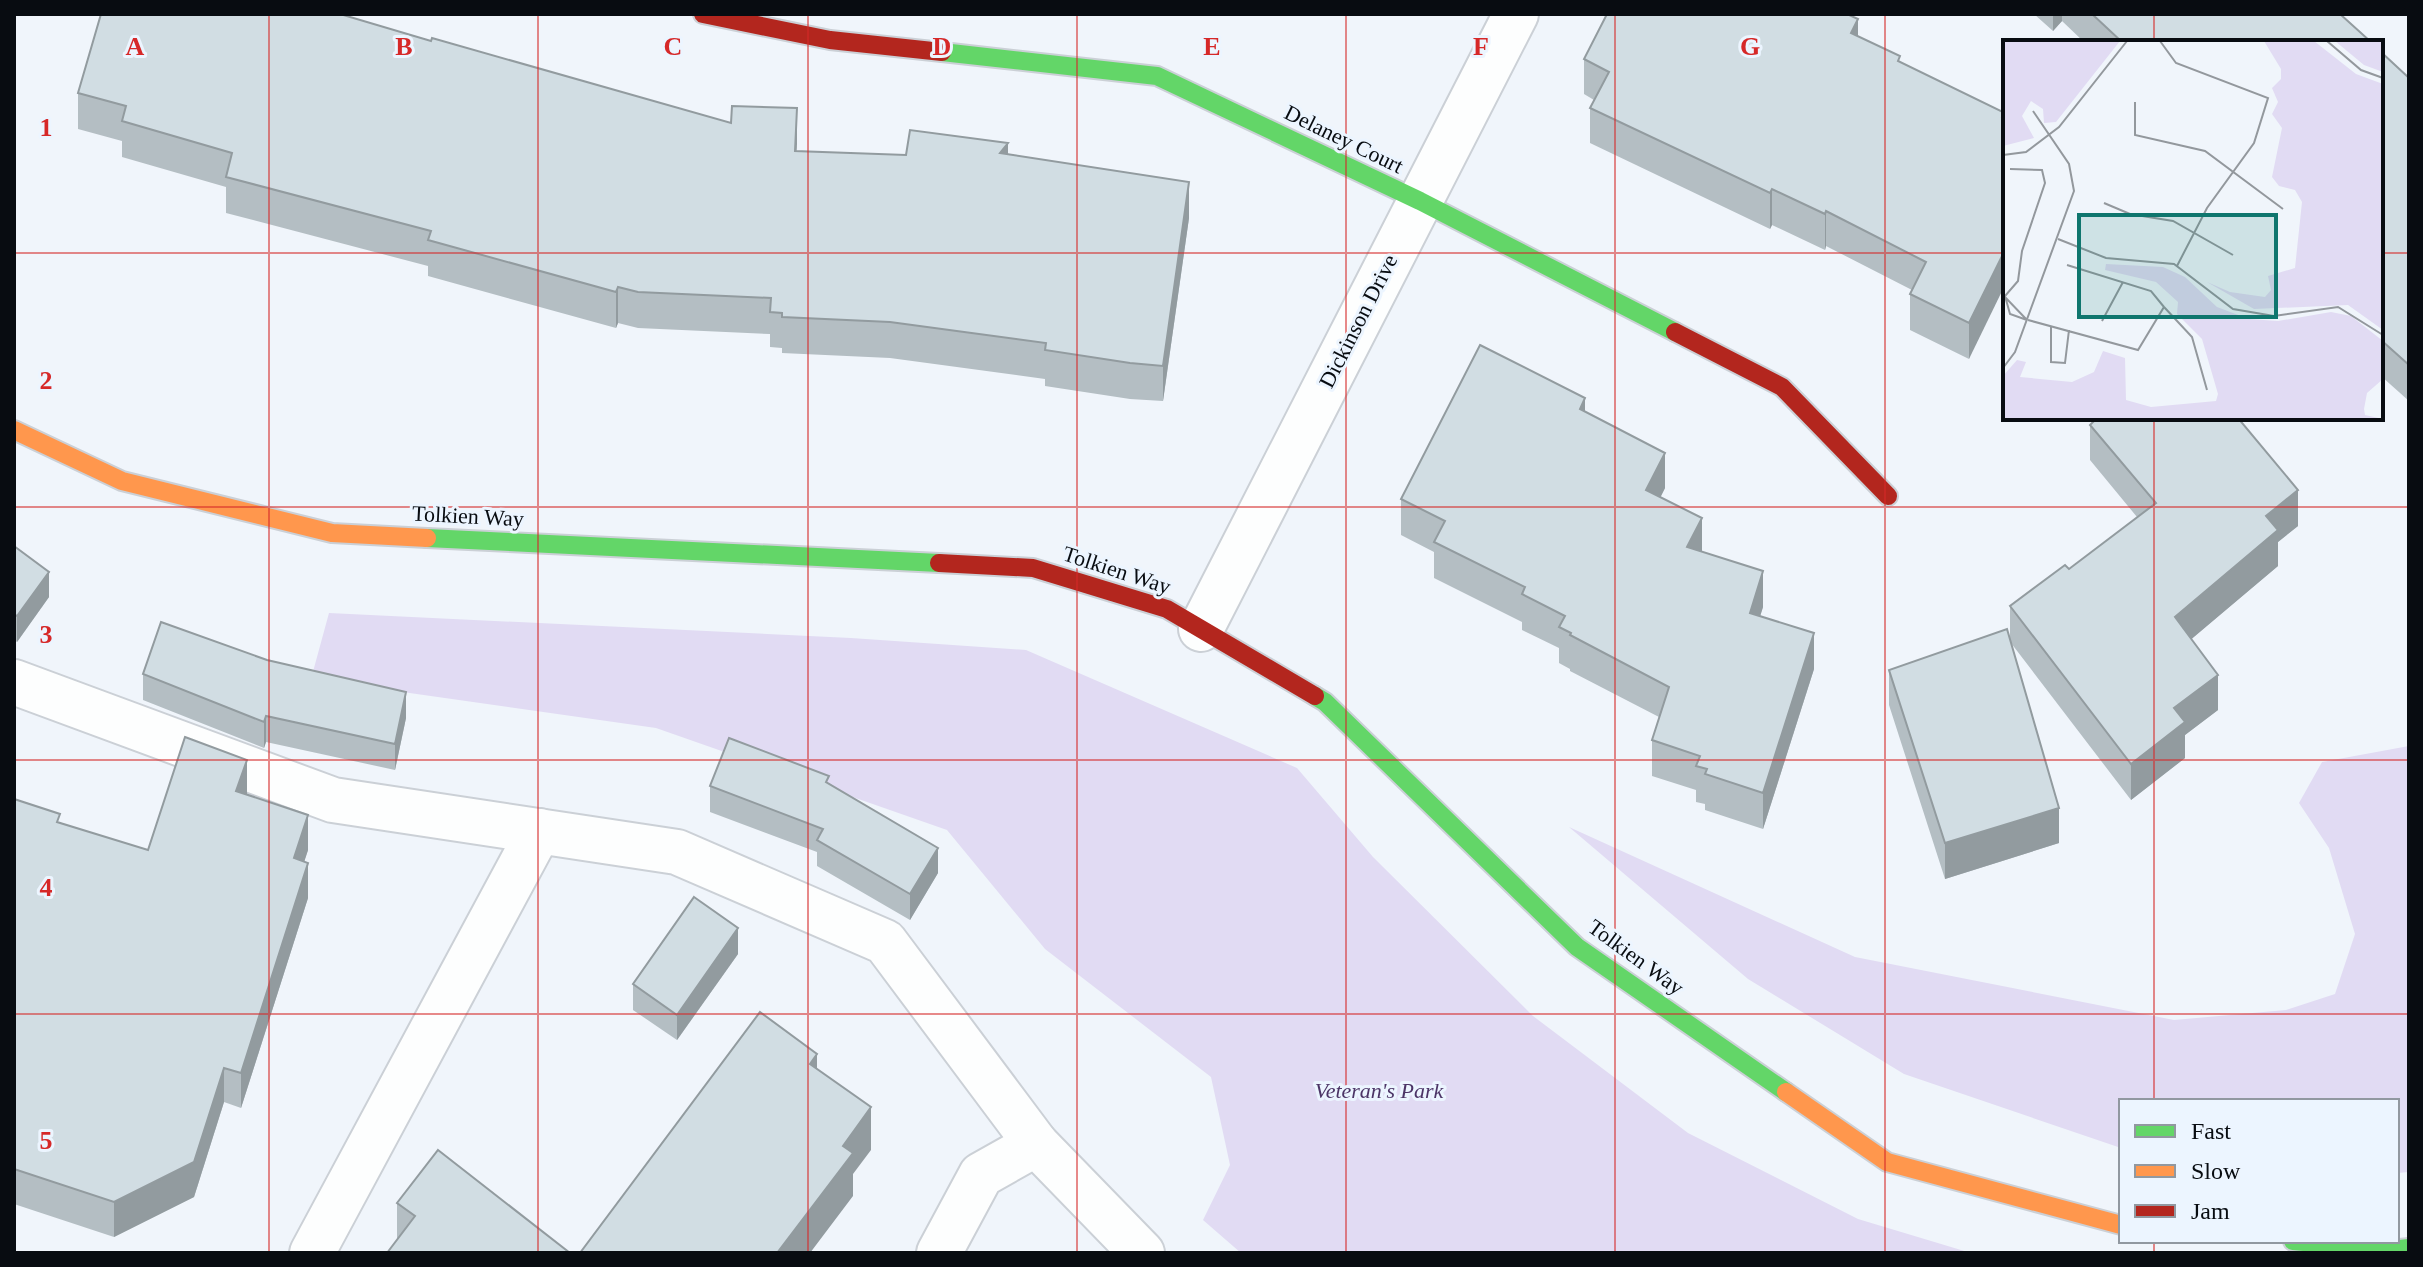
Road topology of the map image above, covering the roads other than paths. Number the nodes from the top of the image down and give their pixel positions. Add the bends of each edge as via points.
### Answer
1 (703, 14) edge
2 (1516, 14) edge
3 (1420, 201) junction
4 (14, 430) edge
5 (1888, 496) dead end
6 (1201, 629) junction
7 (14, 682) edge
8 (539, 831) junction
9 (1036, 1144) junction
10 (2119, 1224) edge
11 (2315, 1243) edge
12 (2409, 1248) edge
13 (312, 1253) edge
14 (939, 1253) edge
15 (1142, 1253) edge

1 - 3 street, Delaney Court via 830,40 1157,76
2 - 3 street, Dickinson Drive
3 - 5 street, Delaney Court via 1782,387
3 - 6 street, Dickinson Drive
4 - 6 street, Tolkien Way via 122,481 332,533 1033,568 1167,609
6 - 10 street, Tolkien Way via 1325,702 1577,947 1887,1162
7 - 8 street via 333,800
8 - 9 street via 677,852 885,942
8 - 13 street
9 - 14 street via 981,1175
9 - 15 street
11 - 12 street

